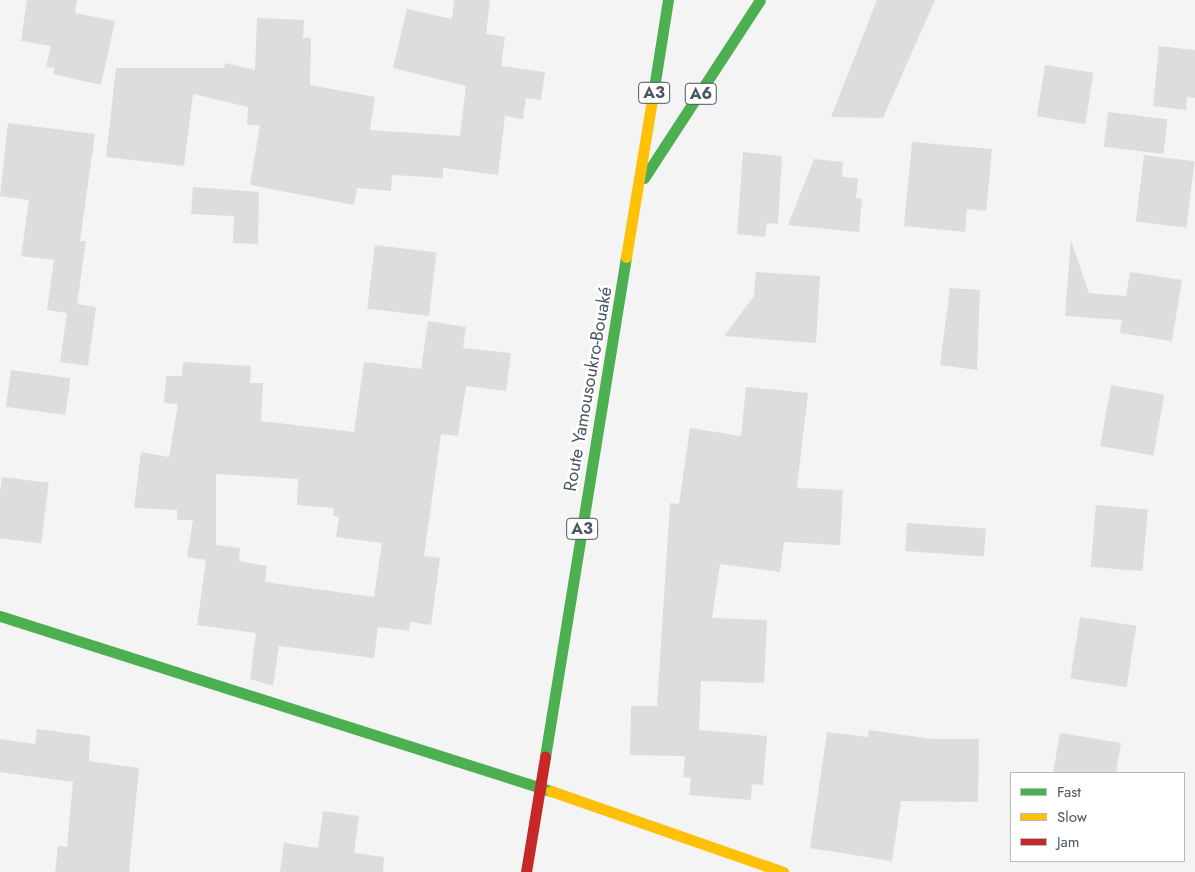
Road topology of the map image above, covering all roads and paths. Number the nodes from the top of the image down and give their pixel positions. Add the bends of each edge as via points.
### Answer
1 (668, 0) edge
2 (760, 0) edge
3 (640, 186) junction
4 (0, 616) edge
5 (538, 787) junction
6 (526, 872) edge
7 (783, 872) edge

1 - 3 main road, Route Yamousoukro-Bouaké / A3
2 - 3 main road, A6
3 - 5 main road, Route Yamousoukro-Bouaké / A3
4 - 5 main road
5 - 6 main road, Route Yamousoukro-Bouaké / A3
5 - 7 main road

